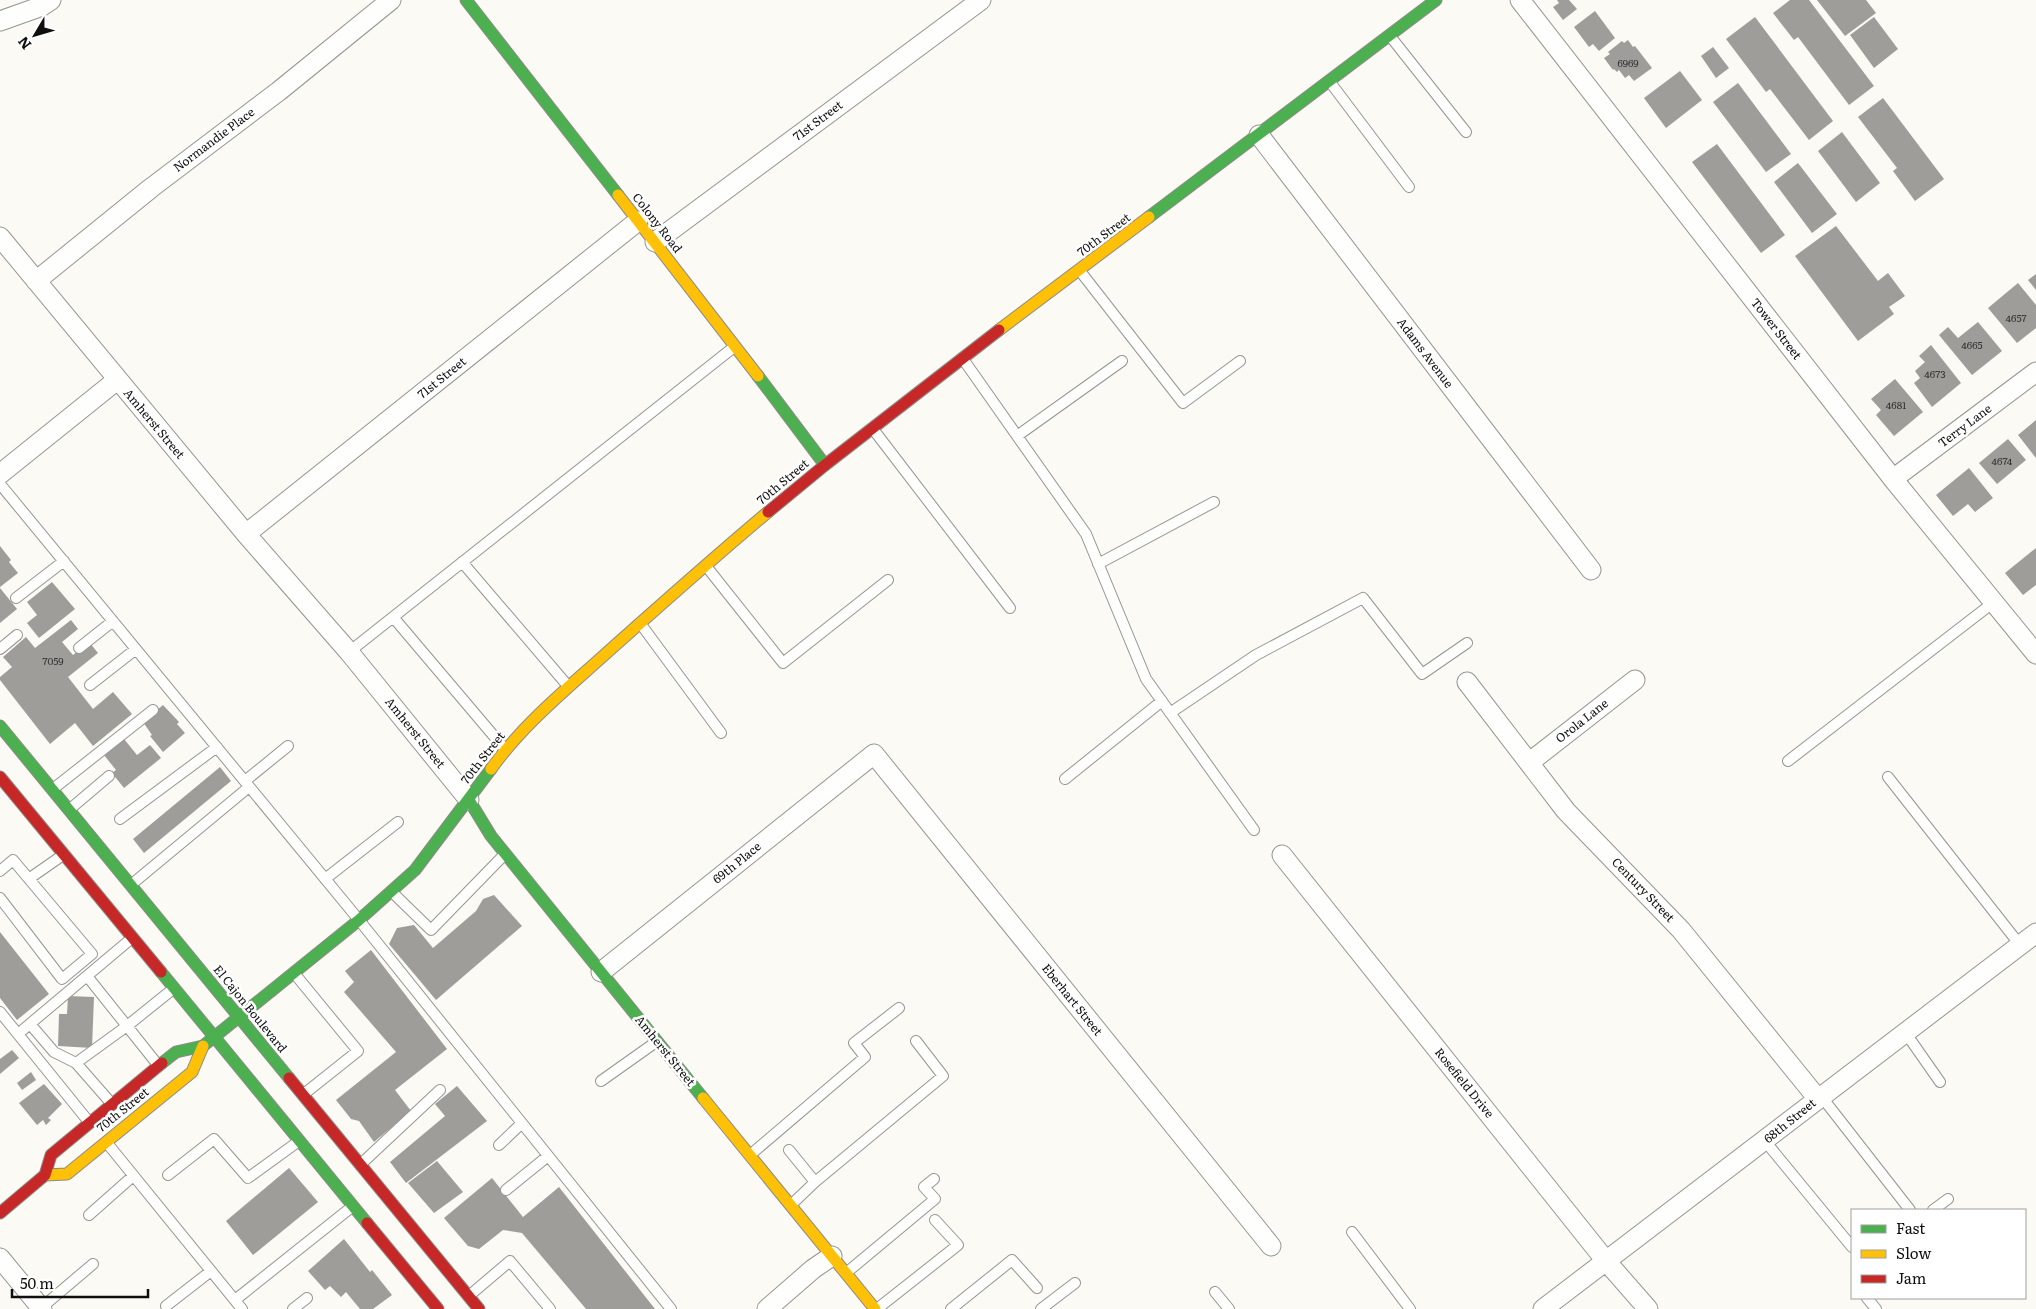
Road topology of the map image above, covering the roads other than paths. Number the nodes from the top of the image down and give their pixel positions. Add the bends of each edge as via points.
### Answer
1 (51, 0) edge
2 (392, 0) edge
3 (466, 0) edge
4 (981, 0) edge
5 (1436, 0) edge
6 (1520, 0) edge
7 (0, 21) edge
8 (1389, 36) junction
9 (1329, 82) junction
10 (1466, 132) dead end
11 (1259, 135) junction
12 (1409, 187) dead end
13 (638, 221) junction
14 (0, 237) edge
15 (654, 242) junction
16 (1080, 270) junction
17 (36, 281) junction
18 (736, 346) junction
19 (962, 358) junction
20 (1122, 361) dead end
21 (1240, 361) dead end
22 (2036, 372) edge
23 (117, 380) junction
24 (872, 428) junction
25 (1017, 436) junction
26 (825, 465) junction
27 (0, 474) edge
28 (1894, 479) junction
29 (0, 484) edge
30 (1214, 502) dead end
31 (246, 534) junction
32 (64, 562) junction
33 (462, 562) junction
34 (1098, 564) junction
35 (705, 565) junction
36 (1591, 570) dead end
37 (888, 580) dead end
38 (16, 598) dead end
39 (1994, 602) junction
40 (1010, 608) dead end
41 (394, 617) junction
42 (113, 621) junction
43 (640, 622) junction
44 (2030, 633) edge
45 (17, 636) dead end
46 (1467, 643) dead end
47 (79, 648) dead end
48 (0, 649) edge
49 (136, 649) junction
50 (349, 652) junction
51 (2036, 654) edge
52 (1635, 680) dead end
53 (1467, 682) dead end
54 (90, 685) dead end
55 (569, 687) junction
56 (1162, 701) junction
57 (153, 710) dead end
58 (1170, 713) junction
59 (0, 726) edge
60 (720, 732) dead end
61 (288, 746) dead end
62 (216, 747) junction
63 (505, 749) junction
64 (874, 754) joint
65 (1788, 761) dead end
66 (1530, 762) junction
67 (109, 776) dead end
68 (0, 777) edge
69 (1888, 777) dead end
70 (1065, 779) dead end
71 (247, 784) junction
72 (52, 789) junction
73 (5, 791) edge
74 (469, 800) junction
75 (69, 810) junction
76 (120, 819) dead end
77 (398, 822) dead end
78 (1254, 830) dead end
79 (505, 854) junction
80 (64, 855) junction
81 (1282, 855) dead end
82 (0, 871) edge
83 (30, 878) junction
84 (325, 878) junction
85 (131, 884) junction
86 (391, 891) junction
87 (0, 898) edge
88 (359, 920) junction
89 (2036, 933) edge
90 (132, 938) junction
91 (2020, 946) junction
92 (294, 972) junction
93 (600, 972) junction
94 (87, 976) junction
95 (174, 988) junction
96 (899, 1008) dead end
97 (0, 1012) edge
98 (239, 1016) junction
99 (30, 1024) junction
100 (127, 1026) junction
101 (1905, 1032) junction
102 (18, 1034) junction
103 (215, 1036) junction
104 (657, 1041) junction
105 (916, 1042) dead end
106 (202, 1046) junction
107 (76, 1062) junction
108 (159, 1066) junction
109 (601, 1082) dead end
110 (1940, 1082) dead end
111 (440, 1090) dead end
112 (303, 1095) junction
113 (1819, 1098) junction
114 (112, 1105) junction
115 (90, 1123) junction
116 (522, 1123) junction
117 (300, 1140) junction
118 (1765, 1141) junction
119 (106, 1142) junction
120 (499, 1145) dead end
121 (789, 1150) dead end
122 (749, 1155) junction
123 (548, 1156) junction
124 (360, 1165) junction
125 (45, 1175) junction
126 (168, 1175) dead end
127 (134, 1176) junction
128 (934, 1179) dead end
129 (815, 1182) junction
130 (506, 1190) dead end
131 (1948, 1199) dead end
132 (790, 1205) junction
133 (353, 1206) junction
134 (1909, 1209) edge
135 (1935, 1209) edge
136 (0, 1213) edge
137 (89, 1215) dead end
138 (935, 1220) dead end
139 (1352, 1232) dead end
140 (1271, 1246) dead end
141 (1851, 1246) edge
142 (832, 1256) junction
143 (0, 1258) edge
144 (1606, 1261) junction
145 (93, 1264) dead end
146 (211, 1271) junction
147 (846, 1273) junction
148 (1075, 1283) dead end
149 (1037, 1288) dead end
150 (1215, 1292) dead end
151 (469, 1296) junction
152 (307, 1298) dead end
153 (1868, 1299) edge
154 (234, 1300) junction
155 (166, 1306) dead end
156 (41, 1309) edge
157 (242, 1309) edge
158 (293, 1309) edge
159 (438, 1309) edge
160 (479, 1309) edge
161 (550, 1309) edge
162 (672, 1309) edge
163 (767, 1309) edge
164 (876, 1309) edge
165 (951, 1309) edge
166 (1041, 1309) edge
167 (1229, 1309) edge
168 (1410, 1309) edge
169 (1543, 1309) edge
170 (1648, 1309) edge
171 (1876, 1309) edge

1 - 7 street
2 - 17 street, Normandie Place
3 - 13 main road, Colony Road
4 - 15 street, 71st Street
5 - 8 main road, 70th Street
6 - 28 street, Tower Street
8 - 9 main road, 70th Street
8 - 10 lane
9 - 11 main road, 70th Street
9 - 12 lane
11 - 16 main road, 70th Street
11 - 36 street, Adams Avenue
13 - 15 main road, Colony Road
13 - 31 street, 71st Street
14 - 17 street, Amherst Street
15 - 18 main road, Colony Road
16 - 19 main road, 70th Street
16 - 21 lane via 1183,403
17 - 23 street, Amherst Street
18 - 26 main road, Colony Road
18 - 33 lane
19 - 24 main road, 70th Street
19 - 25 lane
20 - 25 lane
22 - 28 street, Terry Lane
23 - 27 street
23 - 31 street, Amherst Street
24 - 26 main road, 70th Street
24 - 40 lane
25 - 34 lane via 1086,534
26 - 35 main road, 70th Street
28 - 39 street, Tower Street
29 - 32 lane
30 - 34 lane
31 - 50 street, Amherst Street
32 - 38 lane
32 - 42 lane
33 - 41 lane
33 - 55 lane
34 - 56 lane via 1146,679
35 - 37 lane via 783,663
35 - 43 main road, 70th Street
39 - 44 street, Tower Street
39 - 65 lane
41 - 50 lane
41 - 63 lane
42 - 47 lane
42 - 49 lane
43 - 55 main road, 70th Street
43 - 60 lane
44 - 51 street, Tower Street
45 - 48 lane
46 - 58 lane via 1422,674 1363,598 1256,654
49 - 54 lane
49 - 62 lane
50 - 74 street, Amherst Street
52 - 66 street, Orola Lane
53 - 66 street, Century Street
55 - 63 main road, 70th Street
56 - 58 lane
56 - 70 lane
57 - 72 lane
58 - 78 lane
59 - 72 main road, El Cajon Boulevard
61 - 71 lane
62 - 71 lane
62 - 76 lane
63 - 74 main road, 70th Street
64 - 93 street, 69th Place
64 - 140 street, Eberhart Street
66 - 113 street, Century Street via 1566,811 1681,930
67 - 75 lane
68 - 73 main road
69 - 91 lane
71 - 84 lane
71 - 85 lane
72 - 75 main road, El Cajon Boulevard
73 - 80 main road
74 - 79 main road, Amherst Street
74 - 86 main road, 70th Street via 414,870
75 - 85 main road, El Cajon Boulevard
77 - 84 lane
79 - 86 lane via 431,930
79 - 93 main road, Amherst Street
80 - 83 lane
80 - 90 main road
81 - 144 street, Rosefield Drive
82 - 83 lane via 13,860
83 - 87 lane via 92,954 62,979
84 - 88 lane
85 - 98 main road, El Cajon Boulevard
86 - 88 main road, 70th Street
88 - 92 main road, 70th Street
88 - 116 lane
89 - 91 street, 68th Street
90 - 94 lane
90 - 95 main road
91 - 101 street, 68th Street
92 - 98 main road, 70th Street
92 - 112 lane via 358,1051
93 - 104 main road, Amherst Street
94 - 99 lane
94 - 100 lane
95 - 100 lane
95 - 103 main road
96 - 122 lane via 854,1043 865,1057
97 - 102 lane
98 - 103 main road, 70th Street
98 - 112 main road, El Cajon Boulevard
99 - 102 lane
99 - 107 lane via 54,1052
100 - 107 lane
100 - 108 lane
101 - 110 lane
101 - 113 street, 68th Street
102 - 115 lane
103 - 106 main road, 70th Street
103 - 117 main road
104 - 109 lane
104 - 122 main road, Amherst Street
105 - 129 lane via 943,1076
106 - 108 main road, 70th Street via 176,1052
106 - 119 main road, 70th Street via 192,1072
107 - 114 lane
108 - 114 main road, 70th Street
111 - 124 lane
112 - 124 main road, El Cajon Boulevard
113 - 118 street, 68th Street
113 - 134 lane
114 - 115 main road, 70th Street
115 - 125 main road, 70th Street via 51,1155
116 - 120 lane
116 - 123 lane
117 - 126 lane via 248,1178 214,1139
117 - 133 main road
118 - 141 lane
118 - 144 street, 68th Street
119 - 125 main road, 70th Street via 67,1174
119 - 127 lane
121 - 129 lane
122 - 132 main road, Amherst Street
123 - 130 lane
123 - 162 lane
124 - 151 main road, El Cajon Boulevard
125 - 136 main road, 70th Street
127 - 137 lane
127 - 146 lane
128 - 147 lane via 924,1187 934,1199
129 - 132 lane
131 - 135 lane
132 - 142 main road, Amherst Street
133 - 154 lane
133 - 159 main road
138 - 164 lane via 958,1245
139 - 168 lane
142 - 147 main road, Amherst Street
142 - 163 street
143 - 156 street
144 - 169 street, 68th Street
144 - 170 street, Rosefield Drive
145 - 156 lane
146 - 154 lane
146 - 155 lane
147 - 164 main road, Amherst Street
148 - 166 lane
149 - 165 lane via 1012,1260
150 - 167 lane
151 - 160 main road, El Cajon Boulevard
151 - 161 lane via 510,1260
152 - 158 lane
153 - 171 lane
154 - 157 lane

